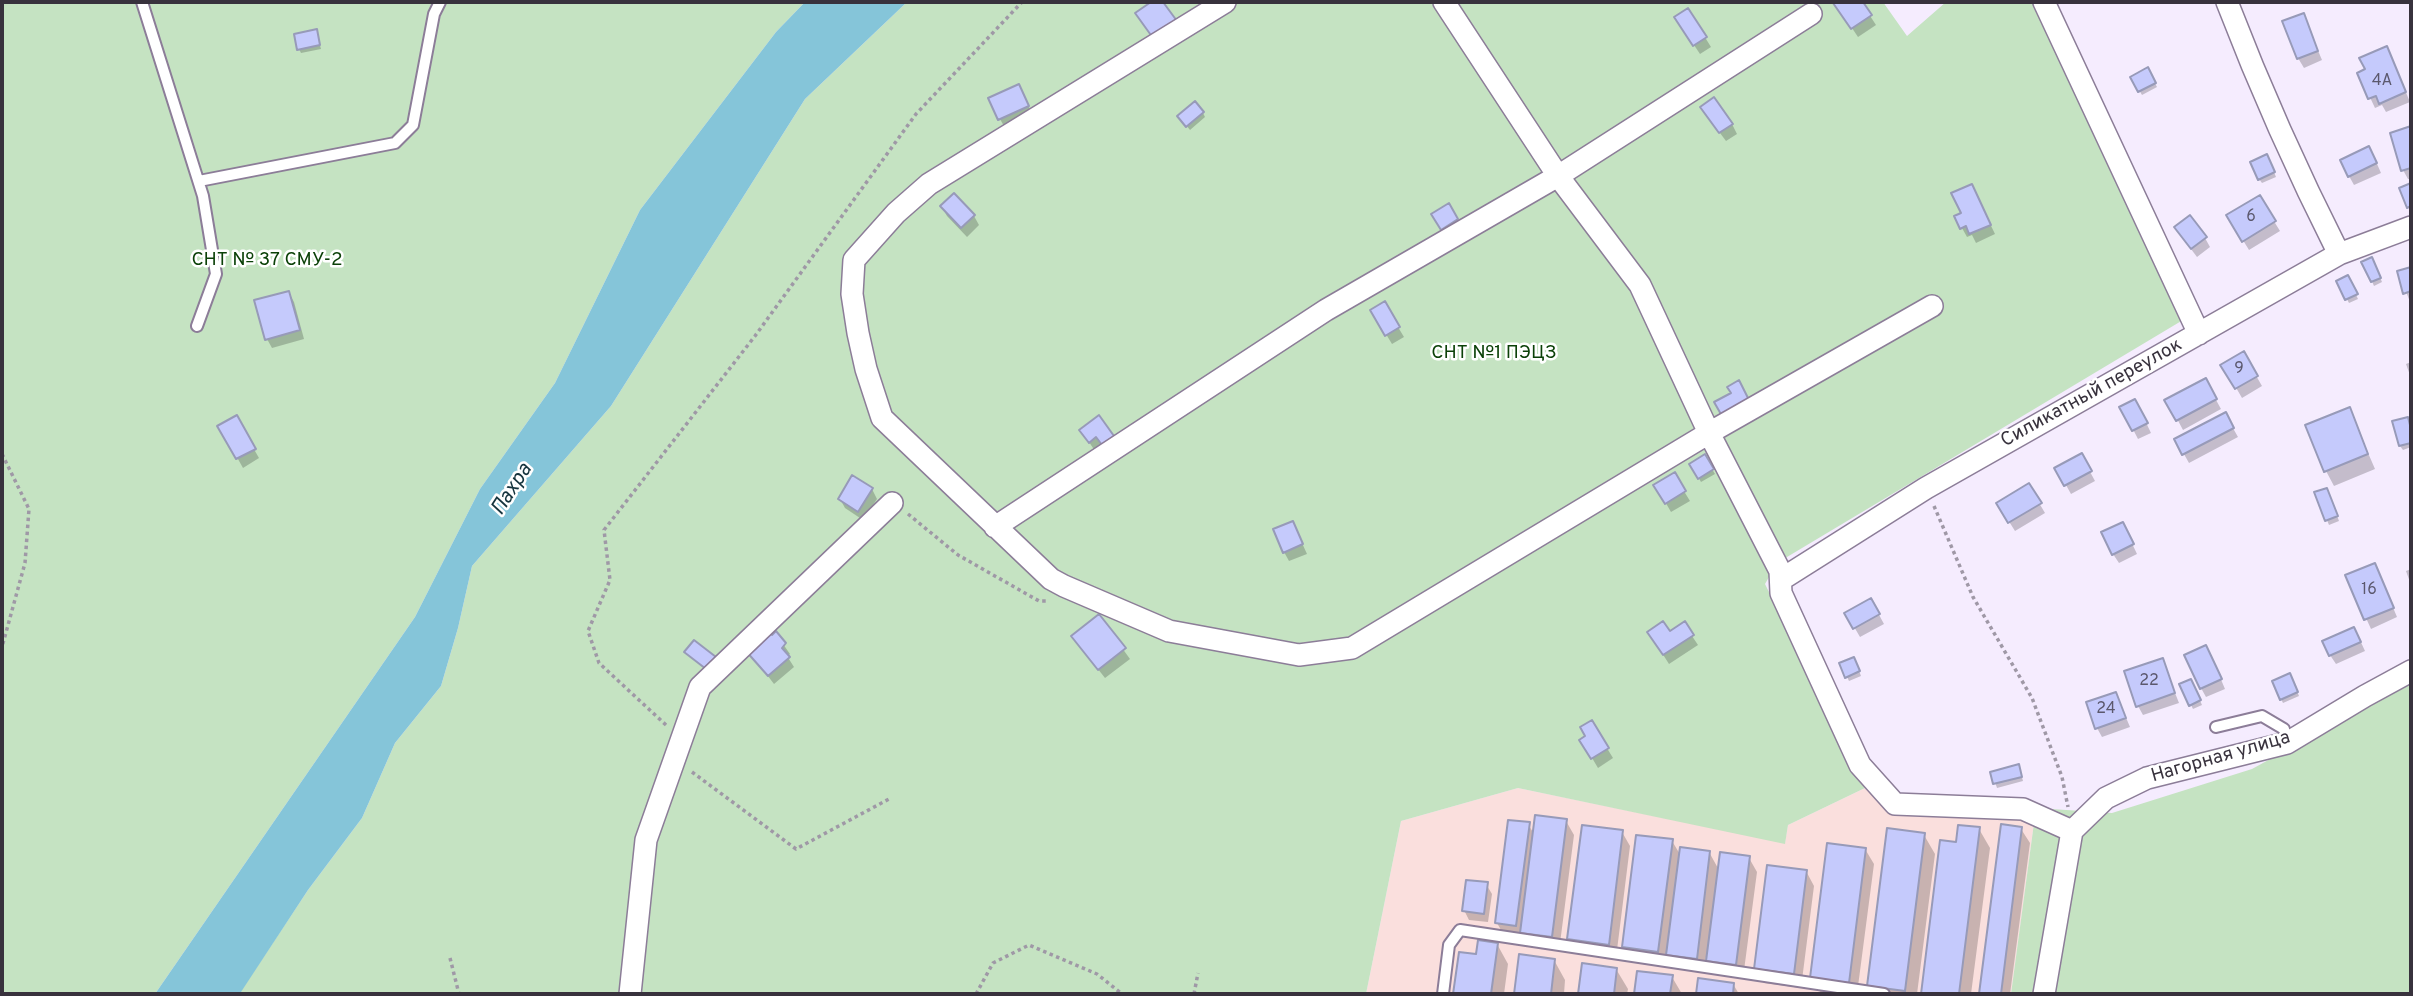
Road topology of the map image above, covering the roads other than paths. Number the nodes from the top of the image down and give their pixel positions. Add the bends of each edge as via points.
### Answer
1 (142, 2) edge
2 (440, 2) edge
3 (1225, 2) edge
4 (1444, 2) edge
5 (2044, 2) edge
6 (2227, 2) edge
7 (1811, 15) dead end
8 (1558, 176) junction
9 (198, 181) junction
10 (2411, 228) edge
11 (2339, 254) junction
12 (1932, 306) dead end
13 (197, 326) dead end
14 (2199, 334) junction
15 (1709, 433) junction
16 (892, 503) road end
17 (995, 527) junction
18 (1782, 579) junction
19 (2411, 671) edge
20 (2216, 727) dead end
21 (2287, 743) junction
22 (2072, 831) junction
23 (629, 994) edge
24 (1443, 994) edge
25 (1884, 994) edge
26 (2044, 994) edge

1 - 9 lane
2 - 9 lane via 413,125 395,143
3 - 17 street via 929,184 854,260 852,294 858,333 882,418
4 - 8 street
5 - 14 street
6 - 11 street via 2297,172
7 - 8 street
8 - 15 street via 1640,285
8 - 17 street via 1326,310
9 - 13 lane via 216,274
10 - 11 street, Силикатный переулок
11 - 14 street, Силикатный переулок
12 - 15 street
14 - 18 street, Силикатный переулок via 1926,488
15 - 17 street via 1352,648 1299,654 1169,631 1051,579
15 - 18 street
16 - 23 street via 700,687 646,840
18 - 22 street via 1781,593 1860,765 1895,804 2023,809
19 - 21 street, Нагорная улица
20 - 21 lane via 2262,716 2284,729
21 - 22 street, Нагорная улица via 2147,778 2106,798
22 - 26 street
24 - 25 lane via 1449,945 1460,930

